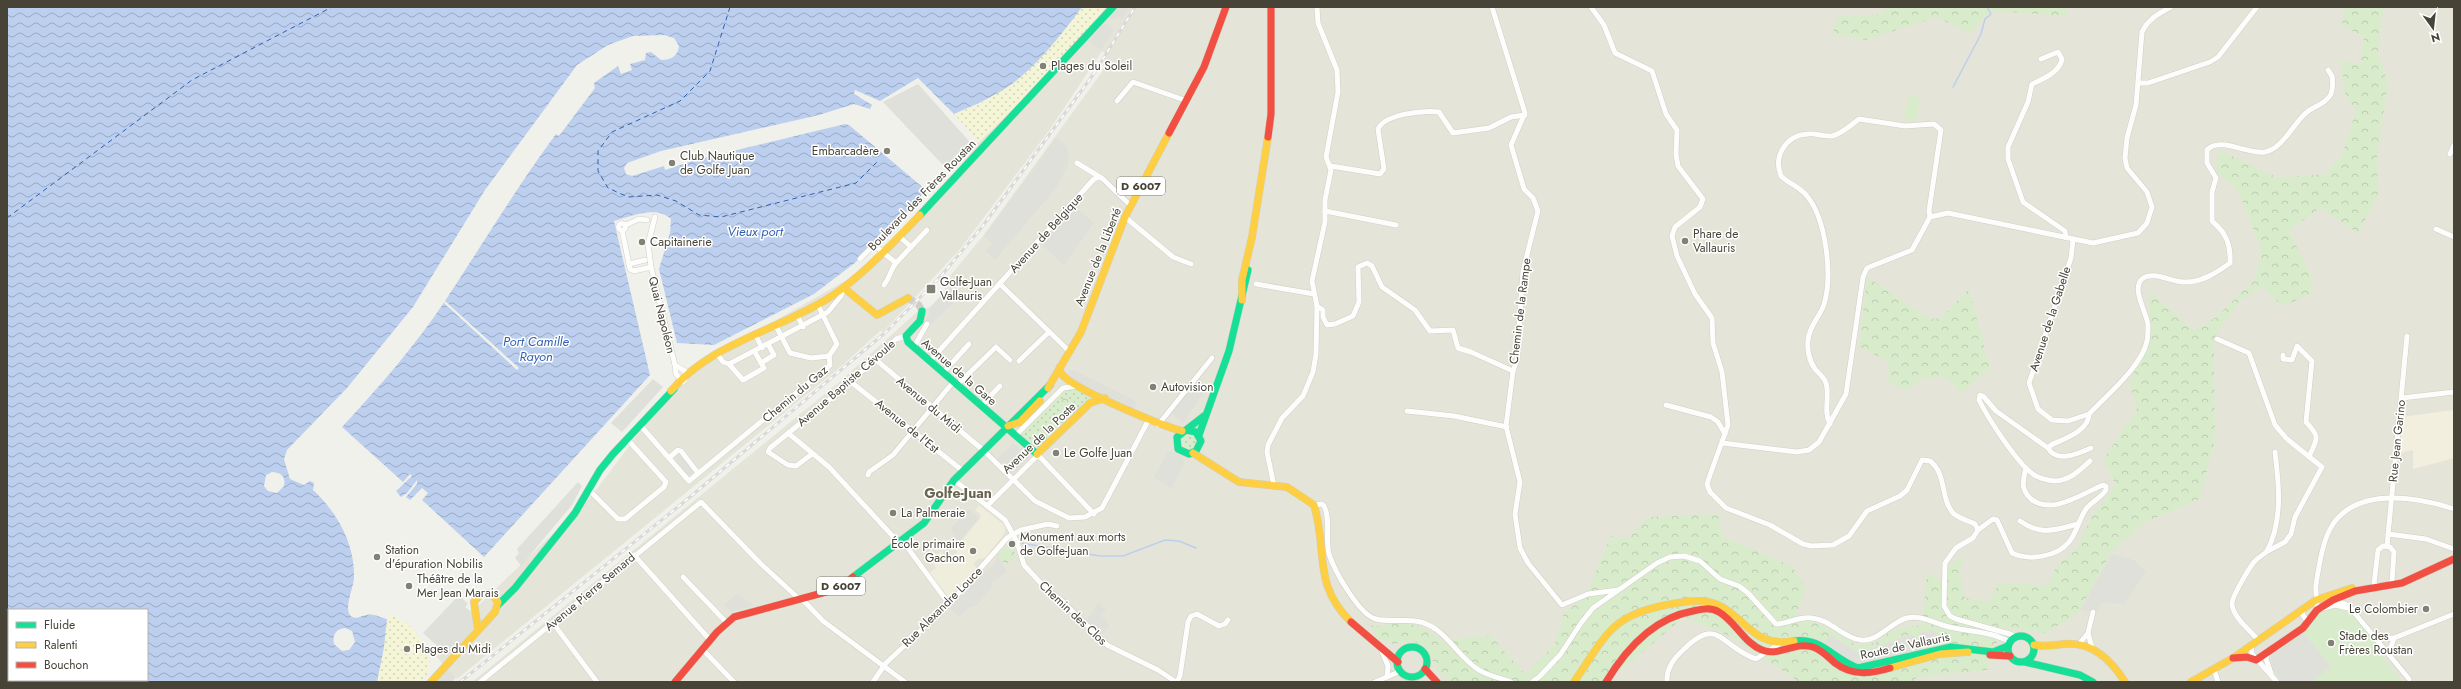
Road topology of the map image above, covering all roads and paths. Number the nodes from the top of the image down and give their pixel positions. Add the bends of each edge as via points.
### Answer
1 (1113, 7) edge
2 (1226, 7) edge
3 (1271, 7) edge
4 (1317, 7) edge
5 (1492, 7) edge
6 (1591, 7) edge
7 (2171, 7) edge
8 (2257, 7) edge
9 (2040, 59) dead end
10 (2328, 70) dead end
11 (2139, 84) junction
12 (1117, 101) dead end
13 (1187, 101) junction
14 (1525, 115) junction
15 (2454, 145) edge
16 (2450, 154) dead end
17 (1077, 163) dead end
18 (1331, 166) junction
19 (1098, 177) junction
20 (1131, 206) junction
21 (1325, 211) junction
22 (656, 217) dead end
23 (1125, 217) junction
24 (1930, 217) junction
25 (647, 220) dead end
26 (1396, 226) dead end
27 (2436, 229) dead end
28 (927, 230) dead end
29 (900, 236) junction
30 (2454, 237) edge
31 (2066, 238) junction
32 (2074, 240) junction
33 (911, 247) junction
34 (884, 252) junction
35 (860, 259) dead end
36 (645, 260) dead end
37 (896, 263) junction
38 (629, 264) junction
39 (1191, 264) dead end
40 (651, 267) junction
41 (884, 284) dead end
42 (1000, 284) junction
43 (1256, 284) dead end
44 (844, 288) junction
45 (1314, 294) junction
46 (908, 298) dead end
47 (818, 305) junction
48 (1317, 306) junction
49 (922, 311) dead end
50 (797, 315) junction
51 (822, 316) junction
52 (776, 326) junction
53 (803, 327) junction
54 (1049, 332) junction
55 (755, 334) junction
56 (906, 336) junction
57 (2407, 336) dead end
58 (782, 337) junction
59 (2217, 339) dead end
60 (768, 344) junction
61 (969, 344) dead end
62 (762, 348) junction
63 (1069, 351) junction
64 (754, 352) junction
65 (2283, 355) dead end
66 (716, 356) junction
67 (829, 356) junction
68 (1212, 358) dead end
69 (875, 359) junction
70 (1010, 360) dead end
71 (930, 361) junction
72 (1019, 361) dead end
73 (761, 363) junction
74 (729, 364) junction
75 (1060, 367) junction
76 (1513, 371) junction
77 (943, 373) junction
78 (682, 376) junction
79 (1069, 380) junction
80 (851, 382) junction
81 (1051, 382) junction
82 (956, 383) junction
83 (1000, 386) dead end
84 (1086, 388) junction
85 (2454, 392) edge
86 (1105, 398) junction
87 (2402, 398) junction
88 (1090, 403) junction
89 (1666, 405) dead end
90 (981, 406) junction
91 (932, 408) junction
92 (1407, 411) dead end
93 (1206, 414) junction
94 (2089, 415) junction
95 (1148, 421) junction
96 (1830, 424) junction
97 (640, 425) junction
98 (1158, 425) junction
99 (1007, 426) junction
100 (1507, 427) junction
101 (1165, 428) junction
102 (1184, 430) junction
103 (913, 431) junction
104 (788, 433) junction
105 (1017, 434) junction
106 (1725, 434) junction
107 (1199, 435) junction
108 (627, 439) junction
109 (1176, 441) junction
110 (1722, 443) junction
111 (2048, 448) junction
112 (2091, 448) dead end
113 (983, 450) junction
114 (1196, 451) junction
115 (2274, 452) dead end
116 (812, 454) junction
117 (1038, 455) junction
118 (670, 457) junction
119 (2309, 457) junction
120 (2090, 461) dead end
121 (2026, 468) junction
122 (963, 471) junction
123 (698, 473) junction
124 (868, 475) dead end
125 (1013, 479) junction
126 (954, 480) junction
127 (1274, 486) junction
128 (589, 490) junction
129 (2392, 498) junction
130 (1314, 504) junction
131 (986, 506) junction
132 (2454, 509) edge
133 (1094, 514) junction
134 (2020, 521) dead end
135 (2078, 524) junction
136 (1057, 526) dead end
137 (1978, 530) junction
138 (1013, 534) junction
139 (2388, 534) junction
140 (899, 543) junction
141 (2387, 546) junction
142 (907, 547) dead end
143 (2454, 549) edge
144 (2266, 552) junction
145 (634, 555) junction
146 (2454, 559) edge
147 (683, 577) dead end
148 (2390, 583) junction
149 (2376, 585) junction
150 (2361, 586) junction
151 (1618, 590) junction
152 (2355, 591) junction
153 (2344, 595) junction
154 (799, 600) junction
155 (2333, 600) junction
156 (497, 602) junction
157 (949, 604) junction
158 (2317, 604) junction
159 (2345, 605) junction
160 (2352, 610) junction
161 (476, 611) junction
162 (2093, 612) dead end
163 (2301, 612) junction
164 (2454, 614) edge
165 (489, 616) junction
166 (1228, 620) dead end
167 (2308, 621) junction
168 (553, 623) junction
169 (727, 623) junction
170 (478, 630) junction
171 (2088, 633) junction
172 (2394, 638) junction
173 (2377, 639) junction
174 (710, 640) junction
175 (2258, 640) junction
176 (2011, 642) junction
177 (1779, 644) junction
178 (2079, 644) junction
179 (2251, 644) junction
180 (2034, 645) junction
181 (2092, 648) junction
182 (703, 650) junction
183 (1384, 651) junction
184 (1768, 652) junction
185 (2268, 652) junction
186 (2389, 653) junction
187 (1400, 654) junction
188 (2010, 656) junction
189 (2233, 658) junction
190 (2256, 660) junction
191 (2025, 662) junction
192 (884, 665) junction
193 (1401, 669) junction
194 (1425, 669) junction
195 (2214, 669) junction
196 (2272, 676) junction
197 (1388, 677) junction
198 (2409, 679) dead end
199 (431, 682) edge
200 (480, 682) edge
201 (597, 682) edge
202 (675, 682) edge
203 (734, 682) edge
204 (872, 682) edge
205 (905, 682) edge
206 (1176, 682) edge
207 (1374, 682) edge
208 (1413, 682) edge
209 (1437, 682) edge
210 (1511, 682) edge
211 (1532, 682) edge
212 (1574, 682) edge
213 (1606, 682) edge
214 (1667, 682) edge
215 (2093, 682) edge
216 (2124, 682) edge
217 (2191, 682) edge
218 (2218, 682) edge
219 (2276, 682) edge

1 - 29 main road, Boulevard des Frères Roustan via 1046,84
2 - 13 main road, Avenue de la Liberté / D 6007 via 1204,67
3 - 93 main road via 1271,114 1247,264 1247,281 1229,351
4 - 18 street via 1318,23 1338,78 1336,109 1326,157
5 - 14 street
6 - 106 street via 1604,25 1615,53 1652,71 1666,114 1677,130 1678,166 1703,199 1700,207 1675,227 1672,236 1677,256 1695,294 1712,318 1713,343 1722,372 1728,419
7 - 11 street via 2146,23 2142,32
8 - 11 street via 2218,57 2210,62
9 - 31 street via 2058,52 2062,59 2061,65 2032,84 2028,102 2007,153 2023,202 2065,231
10 - 94 street via 2332,76 2330,95 2324,102 2307,111 2274,148 2266,152 2217,144 2207,150 2207,163 2216,178 2212,192 2212,221 2224,231 2231,250 2230,263 2213,275 2197,281 2183,282 2148,276 2142,279 2139,294 2148,325 2147,342 2131,371
11 - 32 street via 2125,158 2128,168 2147,192 2152,207 2147,223 2138,233 2109,241 2093,243
12 - 13 street via 1133,82
13 - 20 main road, Avenue de la Liberté / D 6007
14 - 18 street via 1511,117 1489,128 1453,133 1439,112 1423,111 1399,117 1385,121 1378,130 1384,169 1380,174
14 - 76 street, Chemin de la Rampe via 1511,145 1524,189 1533,198 1538,211 1522,271 1518,347
15 - 16 street
17 - 19 street
18 - 21 street
19 - 20 street
19 - 42 street, Avenue de Belgique via 1092,180
20 - 23 main road, Avenue de la Liberté / D 6007
21 - 26 street
21 - 45 street via 1325,222 1312,281
22 - 40 street via 648,244
23 - 39 street via 1173,257
23 - 63 main road, Avenue de la Liberté / D 6007 via 1081,332
24 - 31 street via 1948,213
24 - 96 street via 1912,250 1867,268 1862,285 1846,394
24 - 96 street via 1941,130 1934,124 1905,126 1859,119 1834,136 1810,133 1797,135 1785,144 1780,154 1777,164 1781,176 1800,188 1812,203 1829,262 1825,302 1810,329 1808,340 1810,359 1826,381
25 - 38 street via 639,219 626,225 619,225
27 - 30 street
28 - 33 street
29 - 33 street
29 - 34 main road, Boulevard des Frères Roustan
31 - 32 street
32 - 94 street, Avenue de la Gabelle via 2071,258 2029,383 2038,409 2052,420 2068,421
33 - 37 street
34 - 35 street via 874,245
34 - 37 street
34 - 44 main road, Boulevard des Frères Roustan
36 - 38 street
37 - 41 street via 891,276
38 - 40 street, Quai Napoléon via 632,271
40 - 78 street, Quai Napoléon via 675,365
42 - 54 street
42 - 71 street, Avenue de Belgique
43 - 45 street
44 - 46 main road via 877,315
44 - 47 main road, Boulevard des Frères Roustan
44 - 51 street via 834,308
45 - 48 street
47 - 50 main road, Boulevard des Frères Roustan
47 - 51 street
48 - 76 street via 1323,310 1322,317 1327,325 1353,316 1359,302 1358,267 1367,263 1372,266 1382,286 1415,310 1430,331 1453,330 1458,348
48 - 127 street via 1313,372 1302,396 1282,418 1268,445 1267,452
49 - 56 main road, Avenue de la Gare via 920,320
50 - 52 main road, Boulevard des Frères Roustan
50 - 53 street
51 - 53 street
51 - 67 street via 837,344
52 - 55 main road, Boulevard des Frères Roustan
52 - 58 street, Chemin du Gaz
53 - 58 street
54 - 63 street
54 - 72 street
55 - 62 street
55 - 66 main road, Boulevard des Frères Roustan
56 - 69 street, Avenue Baptiste Cévoule via 896,339
56 - 71 main road, Avenue de la Gare via 912,346
57 - 87 street, Rue Jean Garino
58 - 60 street
58 - 67 street, Chemin du Gaz via 790,353 811,358
59 - 119 street via 2249,353 2275,425
60 - 62 street
60 - 73 street via 774,355
61 - 77 street
62 - 64 street
63 - 75 main road, Avenue de la Liberté / D 6007
64 - 73 street
64 - 74 street
65 - 119 street via 2283,359 2292,360 2297,346 2312,361 2306,422 2318,437
66 - 74 street
66 - 78 main road, Boulevard des Frères Roustan
66 - 78 main road, Boulevard des Frères Roustan
67 - 123 street, Chemin du Gaz via 830,364
68 - 98 street
69 - 80 street, Avenue Baptiste Cévoule
69 - 91 street, Avenue du Midi
70 - 82 street via 996,347
71 - 77 main road, Avenue de la Gare
73 - 74 street via 764,368 743,380
75 - 79 main road via 1061,373
75 - 81 main road, Avenue de la Liberté / D 6007
76 - 100 street, Chemin de la Rampe
77 - 82 main road, Avenue de la Gare
78 - 97 main road, Boulevard des Frères Roustan
79 - 81 main road
79 - 84 main road
80 - 103 street, Avenue de l'Est
80 - 104 street, Avenue Baptiste Cévoule
81 - 99 main road, Avenue de la Liberté / D 6007 via 1044,398 1020,422
82 - 90 main road, Avenue de la Gare
82 - 91 street
83 - 90 street
84 - 86 main road
84 - 88 street, Avenue de la Poste
84 - 105 street via 1063,388
85 - 87 street
86 - 88 main road, Avenue de la Poste
86 - 95 main road
87 - 129 street, Rue Jean Garino
88 - 117 main road, Avenue de la Poste
89 - 106 street via 1711,417 1718,422
90 - 99 main road, Avenue de la Gare
91 - 103 street
91 - 113 street, Avenue du Midi
92 - 100 street via 1454,416
93 - 102 main road
93 - 107 main road
94 - 111 street via 2078,431
95 - 98 main road
95 - 133 street via 1102,508
96 - 110 street via 1819,442 1809,450 1798,452
97 - 108 main road, Boulevard des Frères Roustan
97 - 118 street
98 - 101 main road
99 - 105 main road, Avenue de la Gare
99 - 113 main road, Avenue de la Liberté / D 6007
100 - 151 street, Chemin de la Rampe via 1520,482 1515,514 1523,555 1562,605 1588,594
101 - 102 main road
101 - 109 main road
102 - 107 main road via 1193,430
102 - 109 main road
103 - 122 street, Avenue de l'Est
103 - 124 street via 893,455
104 - 116 street
104 - 116 street, Avenue Baptiste Cévoule via 769,450 771,456 788,465 796,466
105 - 117 main road, Avenue de la Gare
106 - 110 street
107 - 114 main road via 1201,442
108 - 128 main road, Boulevard des Frères Roustan via 600,470
108 - 128 street via 666,482 664,487 625,519 618,519
109 - 114 main road via 1181,452
110 - 137 street via 1707,484 1710,492 1726,508 1770,525 1803,544 1822,546 1843,541 1867,511 1900,496 1907,490 1922,460 1938,469 1952,512 1959,518 1976,524
111 - 112 street via 2060,457
111 - 121 street via 1996,411 1980,395 1979,400 1986,415
113 - 122 main road, Avenue de la Liberté / D 6007
113 - 125 street, Avenue du Midi
114 - 127 main road via 1216,468 1239,482
115 - 144 street via 2280,502
116 - 140 street via 829,467
117 - 125 street, Avenue de la Poste
117 - 133 street
118 - 123 street via 689,480
118 - 123 street via 678,450 681,451
119 - 144 street via 2322,467 2295,517 2286,542
120 - 121 street via 2066,479 2052,481 2036,476
121 - 135 street via 2022,485 2025,492 2031,499 2043,504 2059,503 2106,486 2102,495 2087,508
122 - 126 main road, Avenue de la Liberté / D 6007
125 - 131 street, Avenue de la Poste
125 - 133 street, Avenue du Midi via 1035,501 1069,518
126 - 131 street, Chemin des Clos
126 - 140 main road, Avenue de la Liberté / D 6007 via 924,523
127 - 130 main road via 1295,491
128 - 156 main road, Boulevard des Frères Roustan via 575,513 507,597
129 - 132 street via 2434,502
129 - 139 street, Rue Jean Garino
129 - 158 street via 2367,501 2345,511 2336,520 2328,532 2316,585
130 - 183 main road via 1320,524 1322,567 1326,587 1340,610 1358,630
130 - 210 street via 1324,506 1329,553 1346,588 1362,609 1373,618 1382,621 1409,619 1428,625 1437,630 1479,670
131 - 138 street, Chemin des Clos via 1005,520
134 - 135 street via 2035,530 2043,531
135 - 137 street via 2069,543 2059,550 2021,558 2008,547 1997,520 1993,519
136 - 138 street via 1048,524
137 - 176 street via 1973,538 1956,548 1945,563 1943,600 1946,612 1956,619 2010,634
138 - 157 street, Rue Alexandre Louce
138 - 206 street, Chemin des Clos via 1024,565 1047,590 1060,599 1107,645 1158,670
139 - 141 street, Rue Jean Garino
139 - 143 street via 2426,539
140 - 154 main road, Avenue de la Liberté / D 6007 via 844,585
141 - 148 street via 2394,552
141 - 149 street via 2378,550
142 - 157 street
144 - 175 street via 2255,561 2232,600 2233,610
145 - 154 street, Avenue Pierre Semard via 701,502 760,564
145 - 168 street, Avenue Pierre Semard
145 - 174 street
146 - 148 main road via 2412,579
147 - 169 street
148 - 149 main road
149 - 150 main road
149 - 152 main road
150 - 153 street via 2345,591
150 - 158 main road via 2336,592
151 - 176 street via 1657,563 1670,557 1684,556 1700,561 1720,579 1739,586 1776,624 1812,618 1828,622 1862,640 1877,636 1900,620 1922,618
151 - 211 street via 1593,608 1560,655
152 - 153 main road
152 - 160 street via 2350,600
153 - 155 main road
153 - 159 street
154 - 169 main road, Avenue de la Liberté / D 6007 via 742,614
154 - 192 street
155 - 158 main road
155 - 159 street
156 - 161 main road via 491,594 481,594 474,602
156 - 165 main road via 495,612
157 - 192 street, Rue Alexandre Louce
158 - 159 street
158 - 163 main road
158 - 167 main road
159 - 160 street
160 - 173 street
161 - 165 main road
161 - 170 main road
162 - 171 street
163 - 167 street
163 - 175 main road
164 - 172 street
165 - 170 main road
166 - 206 street via 1219,626 1197,614 1191,616 1180,676
167 - 185 main road via 2292,637
168 - 200 street, Avenue Pierre Semard
168 - 201 street
169 - 174 main road, Avenue de la Liberté / D 6007
170 - 199 main road
171 - 178 street
171 - 181 street
172 - 173 street
172 - 186 street
173 - 186 street
174 - 182 main road, Avenue de la Liberté / D 6007
175 - 179 main road
176 - 177 main road, Route de Vallauris via 1994,652 1951,647 1858,668 1844,663 1819,643 1811,640
176 - 180 main road via 2026,637
176 - 188 main road
177 - 184 street
177 - 212 main road, Route de Vallauris via 1756,635 1723,607 1714,603 1690,601 1668,604 1642,609 1623,618
178 - 180 main road via 2043,647
178 - 181 main road
179 - 189 main road
179 - 190 street via 2250,650
180 - 191 main road via 2033,655
181 - 216 main road via 2112,663
182 - 202 main road, Avenue de la Liberté / D 6007
182 - 203 street
183 - 187 main road
183 - 193 main road
183 - 197 street
184 - 188 main road, Route de Vallauris via 1808,646 1815,648 1843,669 1859,673 1951,652
184 - 213 main road via 1747,640 1719,612 1694,610 1678,614 1649,630
184 - 214 street via 1756,659 1712,633 1701,634 1676,656 1669,670
185 - 190 main road
185 - 196 street via 2266,659
186 - 198 street
187 - 193 main road
187 - 194 main road via 1408,648 1418,648 1427,659
188 - 191 main road via 2018,662
189 - 190 main road via 2247,657
189 - 195 main road
190 - 196 street
191 - 215 main road via 2080,675
192 - 204 street, Rue Alexandre Louce
192 - 205 street
193 - 194 main road via 1417,676
193 - 197 street
193 - 208 main road
194 - 209 main road
195 - 217 main road
195 - 218 street
196 - 219 street
197 - 207 street

